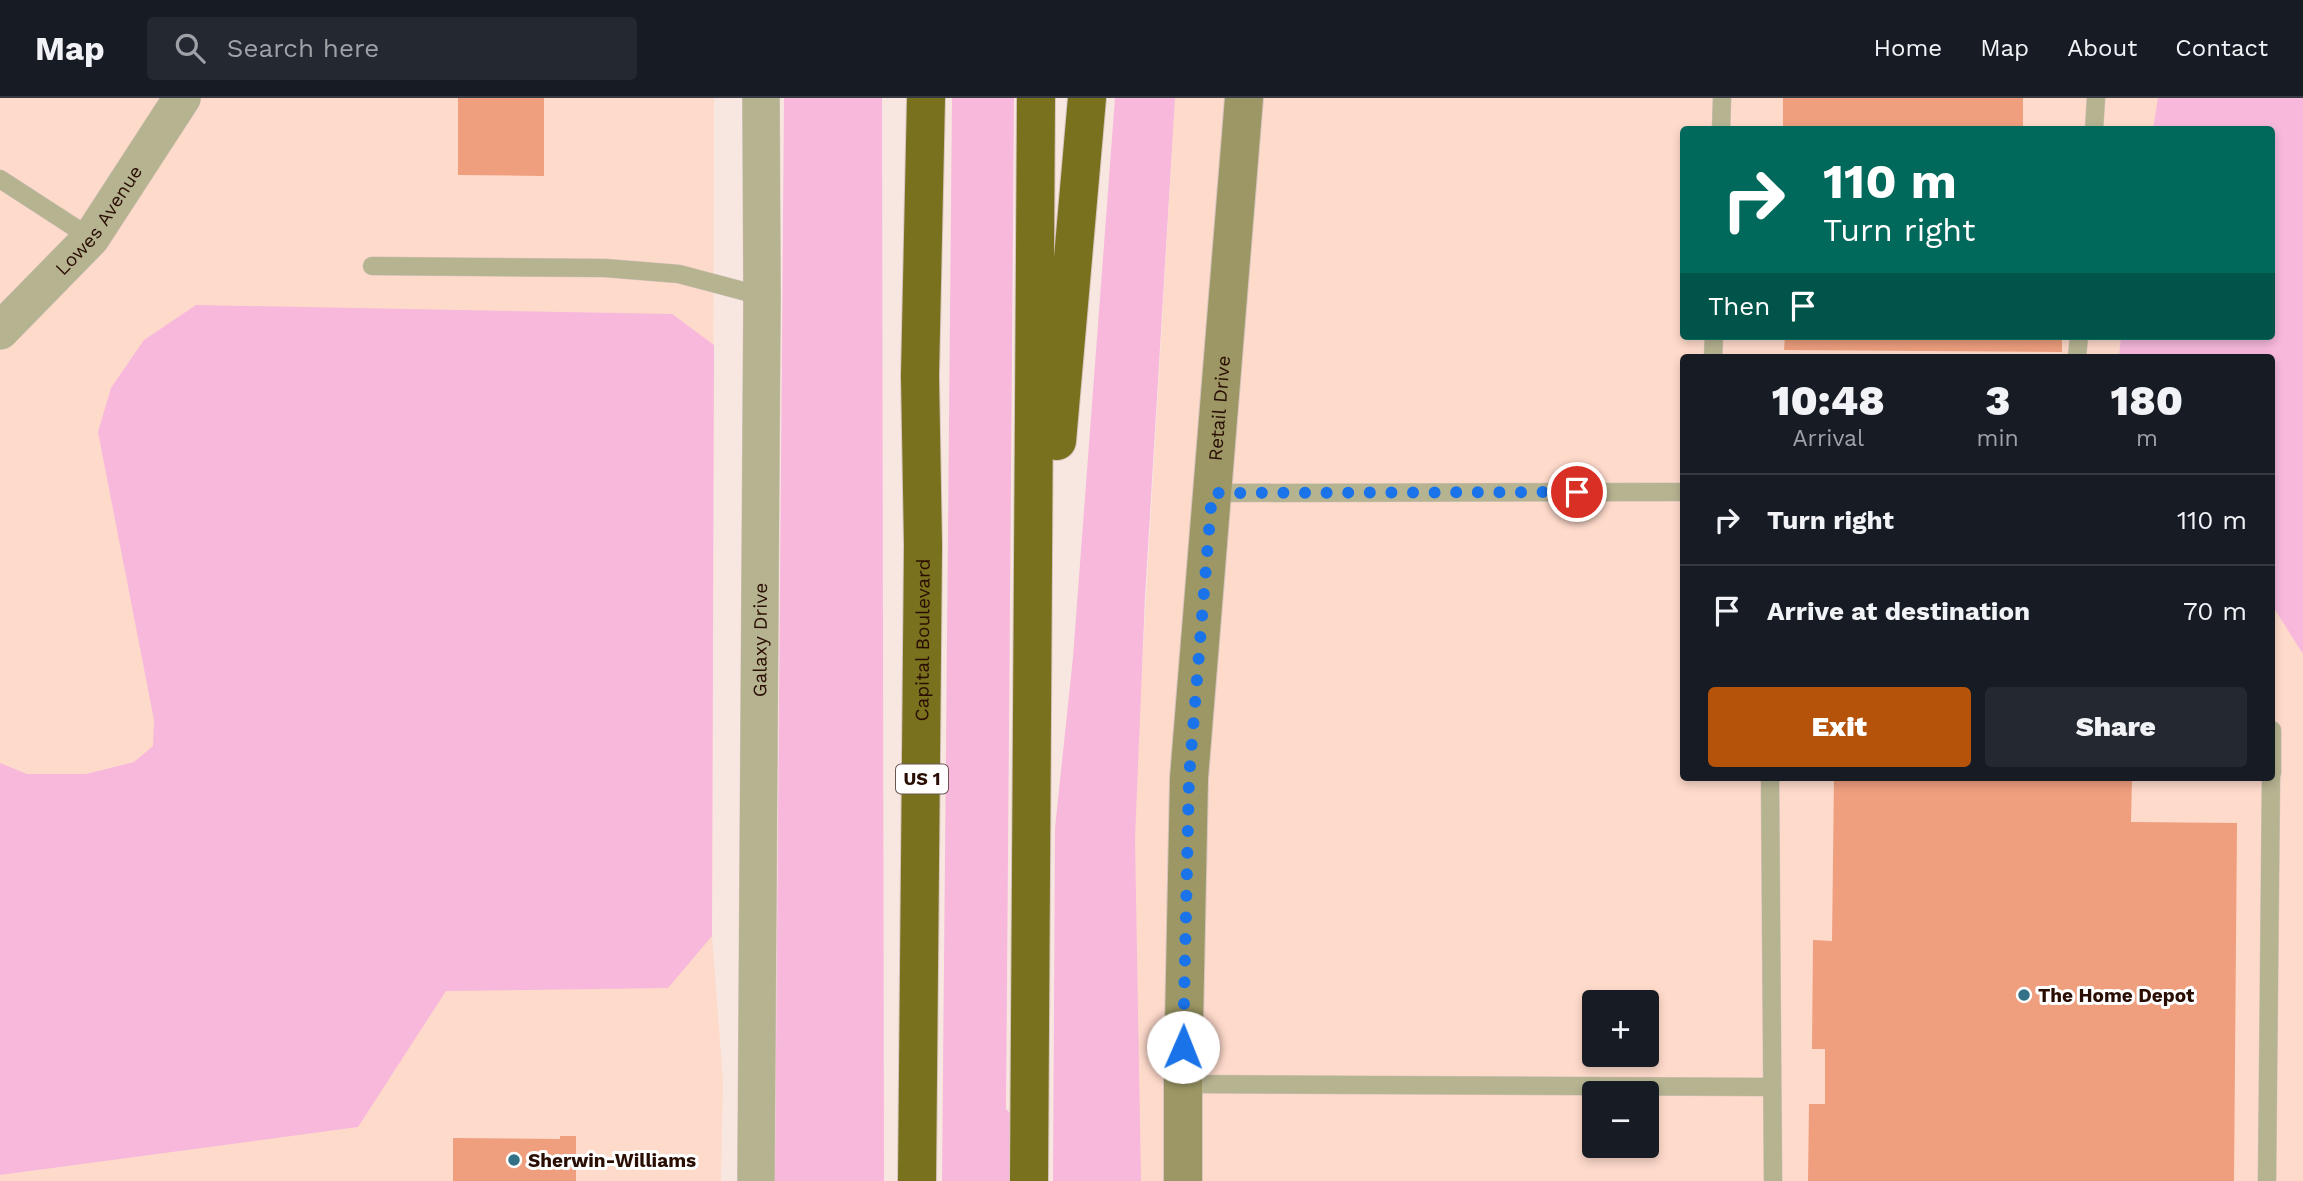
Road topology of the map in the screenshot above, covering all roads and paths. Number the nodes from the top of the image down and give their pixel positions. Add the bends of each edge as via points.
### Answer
1 (182, 98) edge
2 (761, 98) edge
3 (910, 98) edge
4 (926, 98) edge
5 (1036, 98) edge
6 (1087, 98) edge
7 (1244, 98) edge
8 (1722, 98) edge
9 (2096, 98) edge
10 (1721, 126) edge
11 (2094, 126) edge
12 (0, 179) edge
13 (91, 238) junction
14 (372, 266) dead end
15 (762, 296) junction
16 (0, 331) edge
17 (920, 376) junction
18 (1680, 492) edge
19 (1212, 493) junction
20 (1033, 715) junction
21 (1770, 781) edge
22 (2272, 781) edge
23 (1183, 1084) junction
24 (1772, 1087) junction
25 (756, 1181) edge
26 (917, 1181) edge
27 (1029, 1181) edge
28 (1183, 1181) edge
29 (1773, 1181) edge
30 (2267, 1181) edge

1 - 13 street, Lowes Avenue
2 - 15 street, Galaxy Drive
3 - 17 highway
4 - 17 highway, Capital Boulevard / US 1
5 - 20 highway
6 - 20 highway
7 - 19 street, Retail Drive
8 - 10 lane
9 - 11 lane
12 - 13 lane
13 - 16 street, Lowes Avenue
14 - 15 lane via 605,268 679,274
15 - 25 street, Galaxy Drive
17 - 26 highway, Capital Boulevard / US 1 via 923,558
18 - 19 lane
19 - 23 street, Retail Drive via 1189,778
20 - 27 highway
21 - 24 lane
22 - 30 lane
23 - 24 lane
23 - 28 street, Retail Drive
24 - 29 lane

